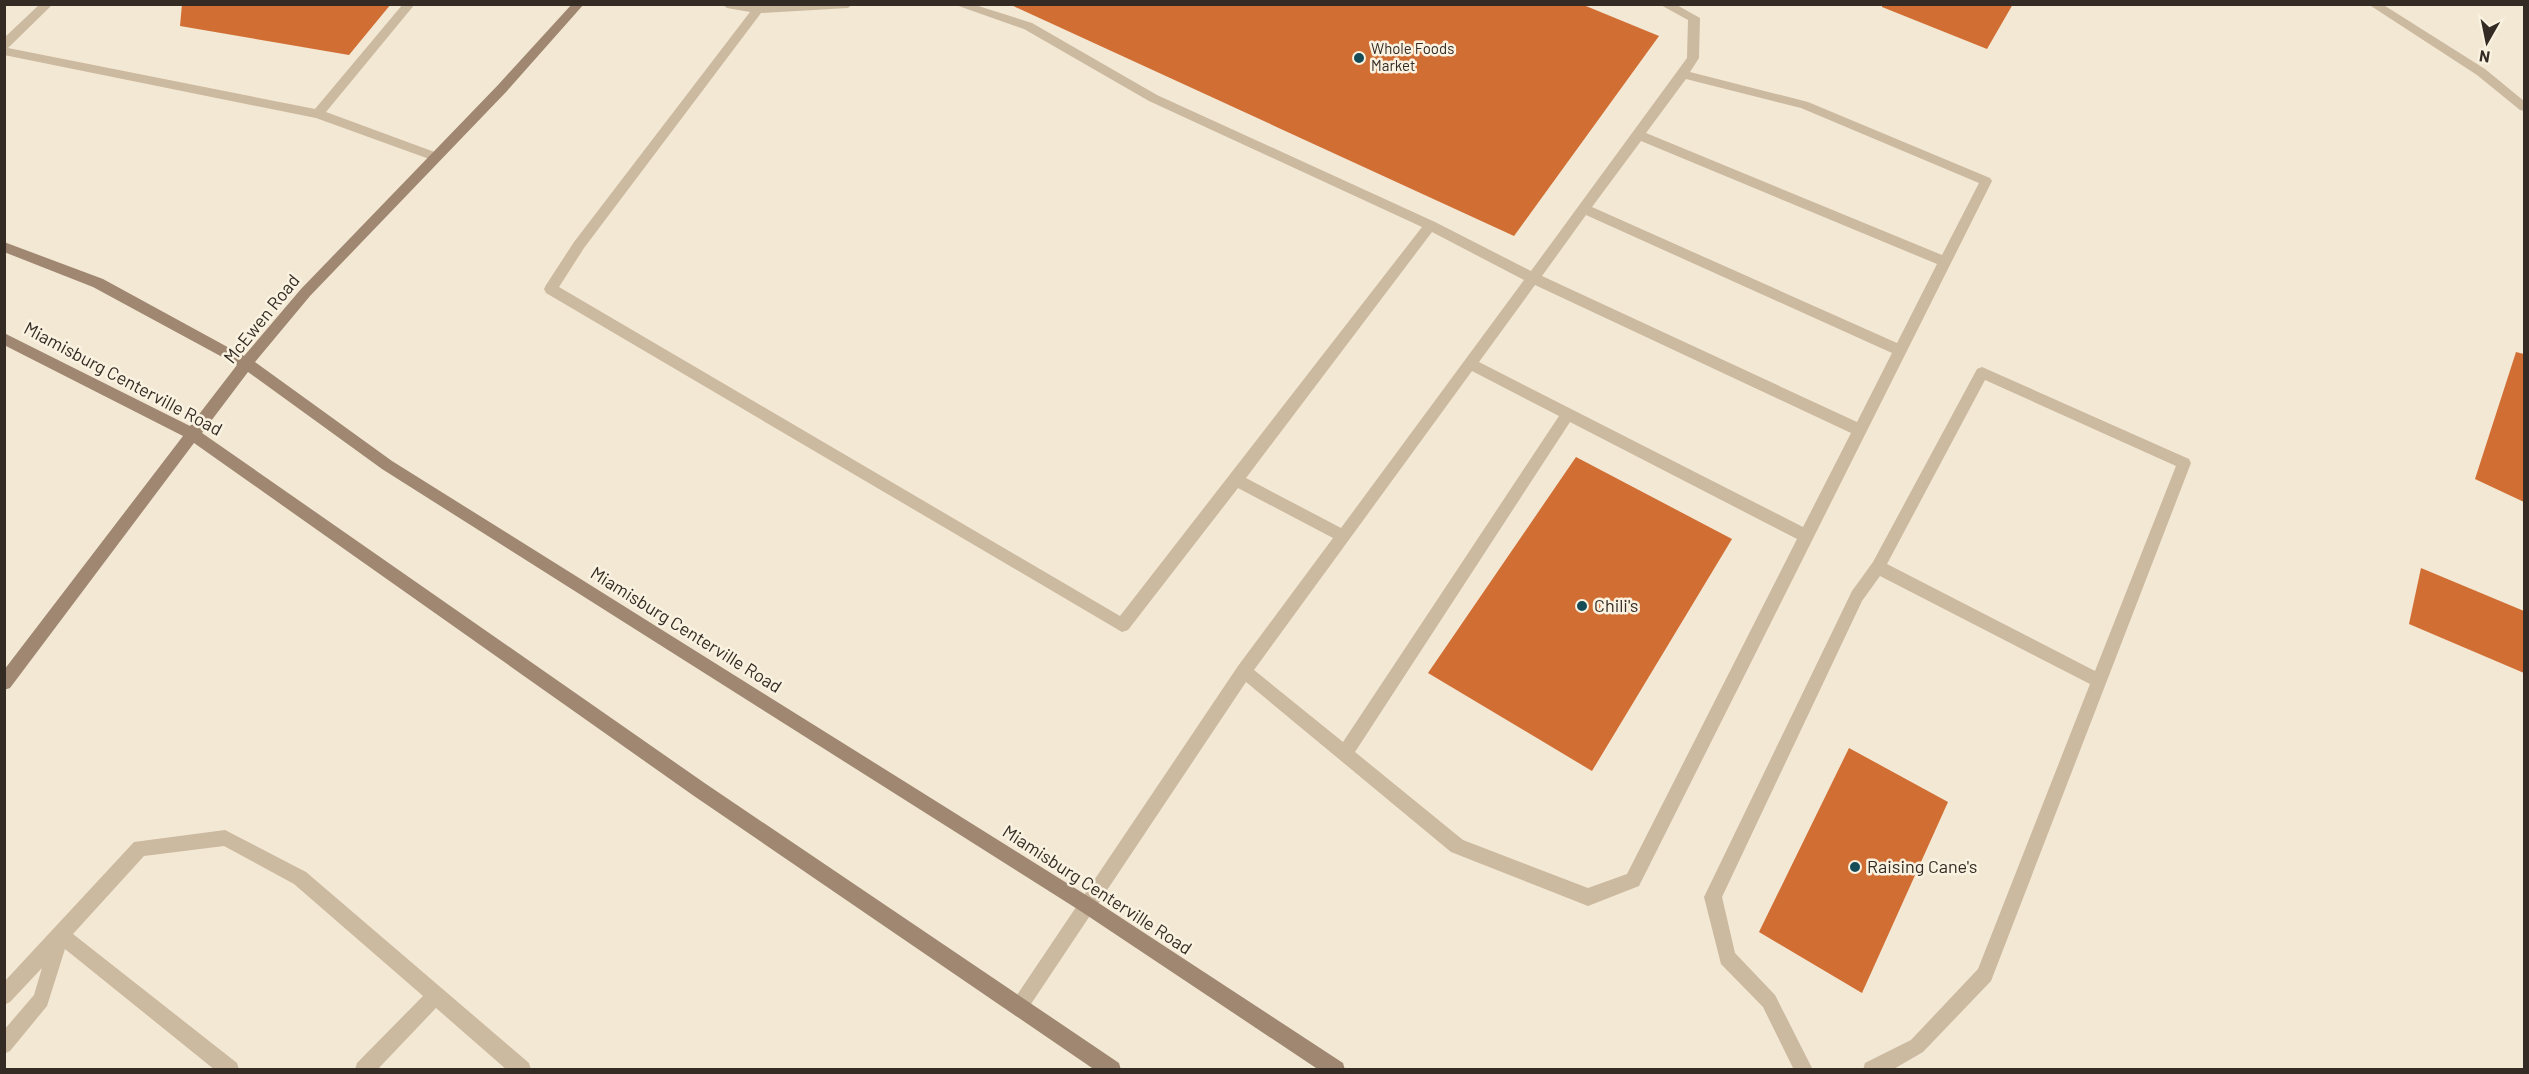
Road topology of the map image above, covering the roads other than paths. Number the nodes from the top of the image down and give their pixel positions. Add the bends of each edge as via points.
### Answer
1 (48, 4) edge
2 (410, 4) edge
3 (579, 4) edge
4 (727, 4) edge
5 (848, 4) edge
6 (958, 4) edge
7 (1664, 4) edge
8 (2373, 4) edge
9 (758, 9) junction
10 (4, 45) edge
11 (4, 51) edge
12 (1683, 74) junction
13 (2524, 107) edge
14 (318, 114) junction
15 (1639, 135) junction
16 (436, 157) junction
17 (1584, 209) junction
18 (1430, 225) junction
19 (4, 247) edge
20 (1945, 262) junction
21 (1533, 278) junction
22 (4, 338) edge
23 (1900, 350) junction
24 (248, 364) junction
25 (1470, 364) junction
26 (1567, 415) junction
27 (1860, 430) junction
28 (194, 435) junction
29 (1236, 480) junction
30 (1343, 536) junction
31 (1806, 536) junction
32 (1878, 567) junction
33 (1244, 671) junction
34 (2099, 681) junction
35 (4, 683) edge
36 (1345, 754) junction
37 (1088, 906) junction
38 (60, 935) junction
39 (4, 996) edge
40 (435, 996) junction
41 (1019, 1006) junction
42 (4, 1045) edge
43 (230, 1070) edge
44 (364, 1070) edge
45 (522, 1070) edge
46 (1112, 1070) edge
47 (1336, 1070) edge
48 (1804, 1070) edge
49 (1872, 1070) edge

1 - 10 street
2 - 14 street
3 - 16 main road, McEwen Road
4 - 9 street
5 - 9 street
6 - 18 street via 1028,26 1153,98
7 - 12 street via 1694,18 1693,58
8 - 13 street via 2481,72
9 - 29 street via 579,245 551,289 1122,625
11 - 14 street
12 - 15 street
12 - 20 street via 1803,105 1986,181
14 - 16 street
15 - 17 street
15 - 20 street
16 - 24 main road, McEwen Road via 308,289
17 - 21 street
17 - 23 street
18 - 21 street
18 - 29 street
19 - 24 main road, Miamisburg Centerville Road via 98,283
20 - 23 street
21 - 25 street
21 - 27 street
22 - 28 main road, Miamisburg Centerville Road
23 - 27 street
24 - 28 main road, McEwen Road
24 - 37 main road, Miamisburg Centerville Road via 387,465 486,529
25 - 26 street
25 - 30 street
26 - 31 street
26 - 36 street
27 - 31 street
28 - 35 main road, McEwen Road
28 - 41 main road, Miamisburg Centerville Road via 700,790
29 - 30 street
30 - 33 street
31 - 36 street via 1633,880 1588,897 1457,846
32 - 34 street
32 - 34 street via 1982,373 2184,464
32 - 48 street via 1857,596 1713,897 1727,958 1769,1001
33 - 36 street
33 - 37 street
34 - 49 street via 1985,975 1917,1046
37 - 41 street
37 - 47 main road, Miamisburg Centerville Road
38 - 39 street
38 - 40 street via 140,848 225,838 300,878
38 - 42 street via 41,1000
38 - 43 street
40 - 44 street
40 - 45 street
41 - 46 main road, Miamisburg Centerville Road

